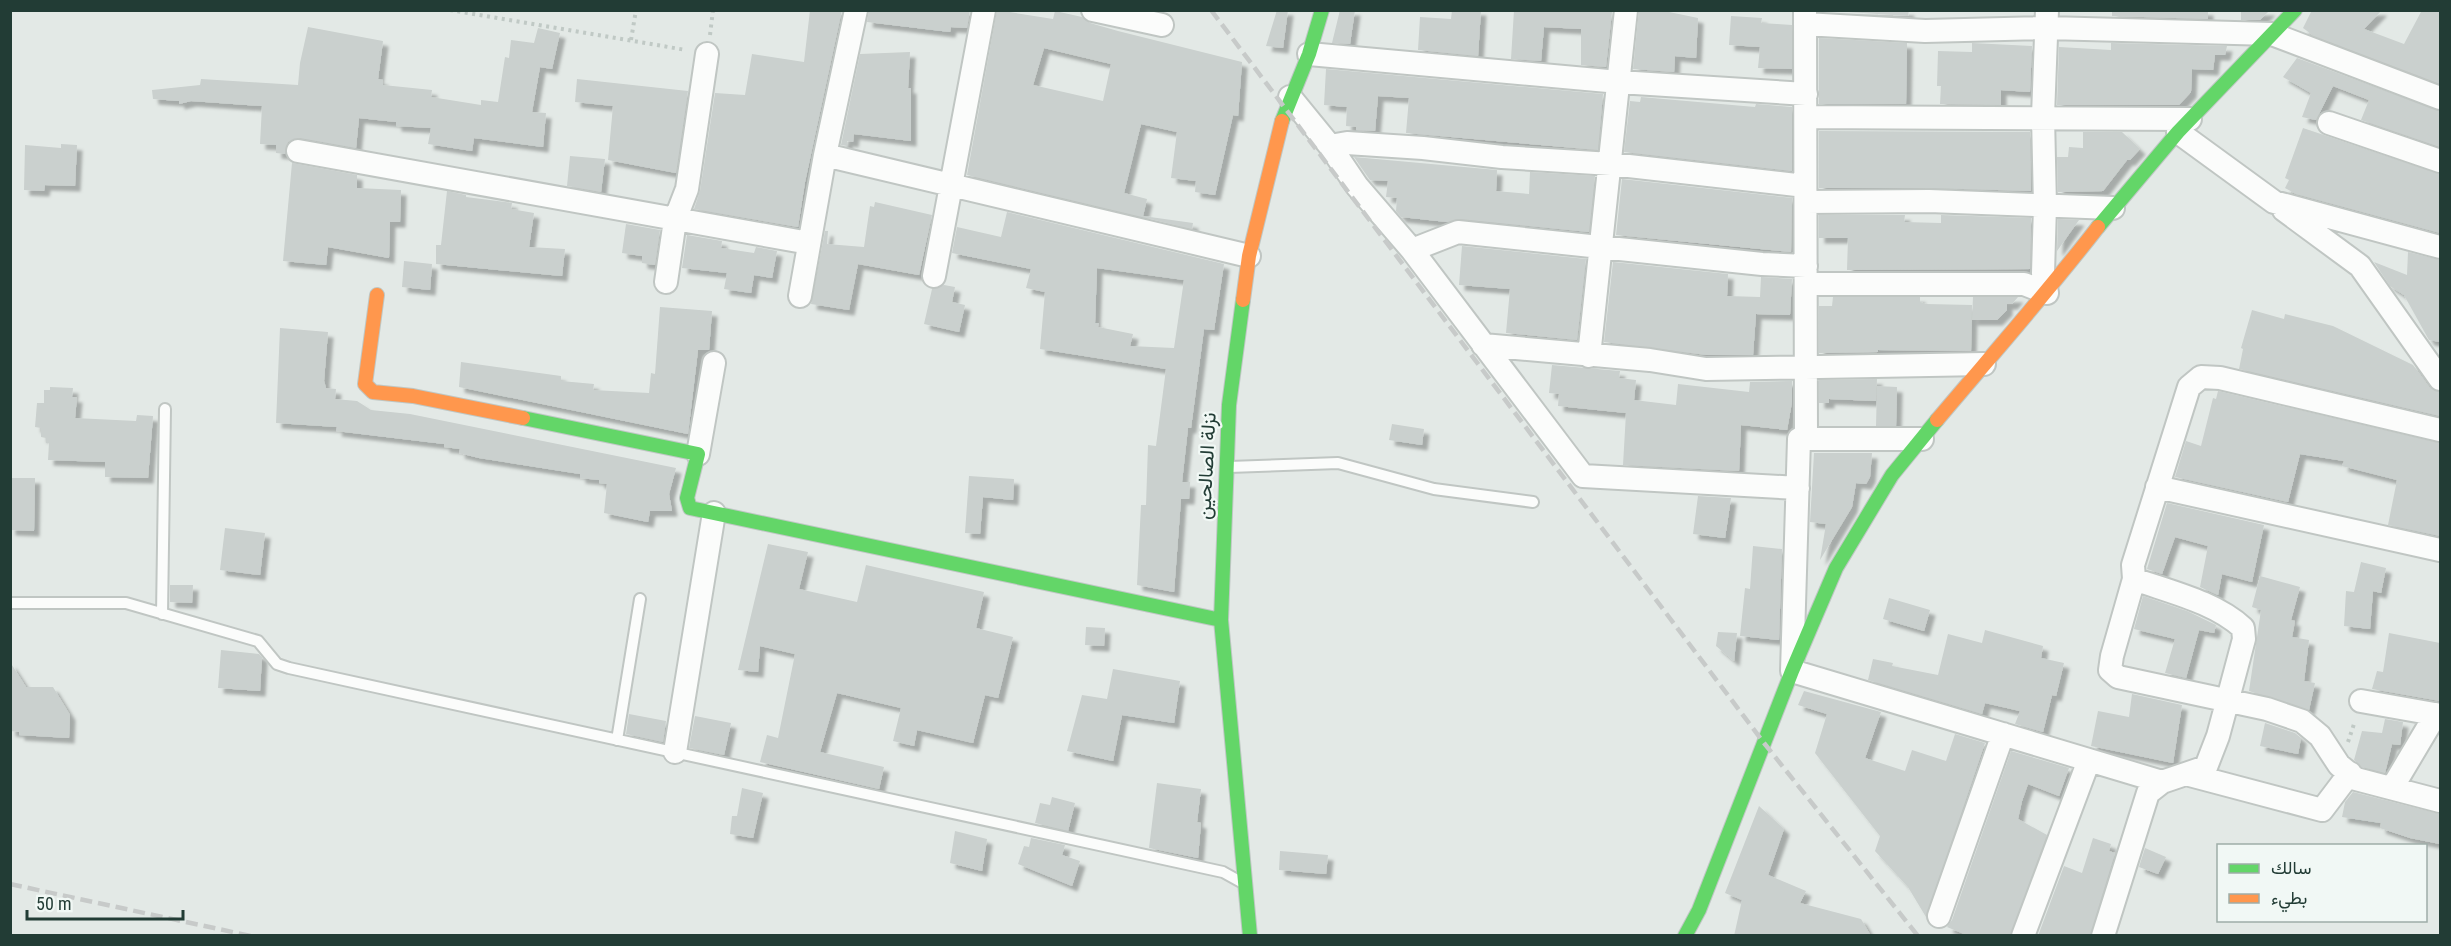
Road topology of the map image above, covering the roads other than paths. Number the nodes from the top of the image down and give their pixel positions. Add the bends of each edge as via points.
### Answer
1 (856, 10) edge
2 (984, 10) edge
3 (1093, 10) edge
4 (1322, 10) edge
5 (1626, 10) edge
6 (2295, 10) edge
7 (1802, 14) edge
8 (2047, 19) edge
9 (1162, 25) dead end
10 (2272, 34) junction
11 (707, 54) road end
12 (1309, 54) junction
13 (1619, 82) junction
14 (1806, 94) junction
15 (1290, 97) junction
16 (2440, 98) edge
17 (2043, 116) junction
18 (1806, 117) junction
19 (2329, 123) dead end
20 (2184, 126) junction
21 (1330, 146) junction
22 (298, 151) dead end
23 (825, 155) junction
24 (2440, 160) edge
25 (1611, 164) junction
26 (951, 185) junction
27 (1806, 194) junction
28 (2274, 202) junction
29 (2045, 206) junction
30 (2113, 208) junction
31 (675, 220) junction
32 (809, 243) junction
33 (1602, 246) junction
34 (2440, 247) edge
35 (1412, 250) junction
36 (1249, 256) junction
37 (1806, 275) junction
38 (934, 276) dead end
39 (666, 282) dead end
40 (2047, 293) junction
41 (377, 295) dead end
42 (800, 296) dead end
43 (1483, 345) junction
44 (2431, 354) edge
45 (1589, 356) junction
46 (714, 363) dead end
47 (1984, 364) junction
48 (1805, 368) junction
49 (2440, 379) edge
50 (165, 409) dead end
51 (2440, 430) edge
52 (1806, 438) junction
53 (1922, 439) junction
54 (698, 454) junction
55 (1226, 467) junction
56 (2157, 487) junction
57 (1798, 488) junction
58 (1533, 502) dead end
59 (714, 513) junction
60 (2440, 550) edge
61 (2134, 579) junction
62 (640, 599) dead end
63 (10, 603) edge
64 (162, 615) junction
65 (1221, 620) junction
66 (1792, 671) junction
67 (2361, 701) road end
68 (2227, 702) junction
69 (2438, 715) edge
70 (2003, 734) junction
71 (617, 740) junction
72 (675, 752) junction
73 (2089, 760) junction
74 (2345, 770) junction
75 (2186, 774) junction
76 (2162, 782) junction
77 (2392, 788) junction
78 (2440, 801) edge
79 (1245, 884) junction
80 (1939, 916) dead end
81 (1250, 936) edge
82 (1685, 936) edge
83 (2023, 936) edge
84 (2103, 936) edge

1 - 23 street
2 - 26 street
3 - 9 street
4 - 12 street, نزلة الصالحين
5 - 13 street
6 - 10 street
7 - 8 street via 1925,31
7 - 14 street
8 - 10 street
8 - 17 street
10 - 16 street
10 - 20 street
11 - 31 street via 687,189
12 - 13 street
12 - 15 street, نزلة الصالحين
13 - 14 street
13 - 25 street
14 - 18 street
15 - 21 street
15 - 36 street, نزلة الصالحين
17 - 18 street
17 - 20 street
17 - 29 street
18 - 27 street
19 - 24 street
20 - 28 street
20 - 30 street
21 - 25 street via 1423,148
21 - 35 street via 1357,186
22 - 31 street
23 - 26 street
23 - 32 street
25 - 27 street
25 - 33 street
26 - 36 street
26 - 38 street
27 - 29 street
27 - 37 street
28 - 34 street
28 - 44 street via 2360,266
29 - 30 street
29 - 40 street via 2043,273
30 - 40 street
31 - 32 street
31 - 39 street
32 - 42 street
33 - 35 street via 1458,232
33 - 37 street via 1762,264
33 - 45 street
35 - 43 street
36 - 55 street, نزلة الصالحين via 1229,405
37 - 40 street via 2024,284
37 - 48 street
40 - 47 street
41 - 54 street via 365,384 368,390
43 - 45 street
43 - 57 street via 1583,476
44 - 49 street
45 - 48 street via 1706,369
46 - 54 street
47 - 48 street
47 - 53 street
48 - 52 street
50 - 64 lane
51 - 56 street via 2220,378 2201,377 2189,387
52 - 53 street
52 - 57 street via 1799,439
53 - 66 street via 1892,475 1836,568
54 - 59 street via 688,503 690,508
55 - 58 lane via 1338,463 1434,489
55 - 65 street, نزلة الصالحين
56 - 60 street
56 - 61 street via 2133,565
57 - 66 street
59 - 65 street
59 - 72 street
61 - 68 street via 2196,602 2233,619 2242,628 2244,639
61 - 68 street via 2110,670 2118,677
62 - 71 lane
63 - 64 lane via 126,603
64 - 71 lane via 258,641 283,666
65 - 79 street, نزلة الصالحين
66 - 70 street
66 - 82 street via 1699,910
67 - 69 street
68 - 74 street via 2267,709 2302,721 2320,736
68 - 75 street via 2206,767
69 - 77 street
70 - 73 street
70 - 80 street
71 - 72 lane
72 - 79 lane via 1223,872
73 - 76 street
73 - 83 street
74 - 75 street via 2322,810
74 - 77 street via 2356,779
75 - 76 street
76 - 84 street via 2148,793
77 - 78 street
79 - 81 street, نزلة الصالحين

